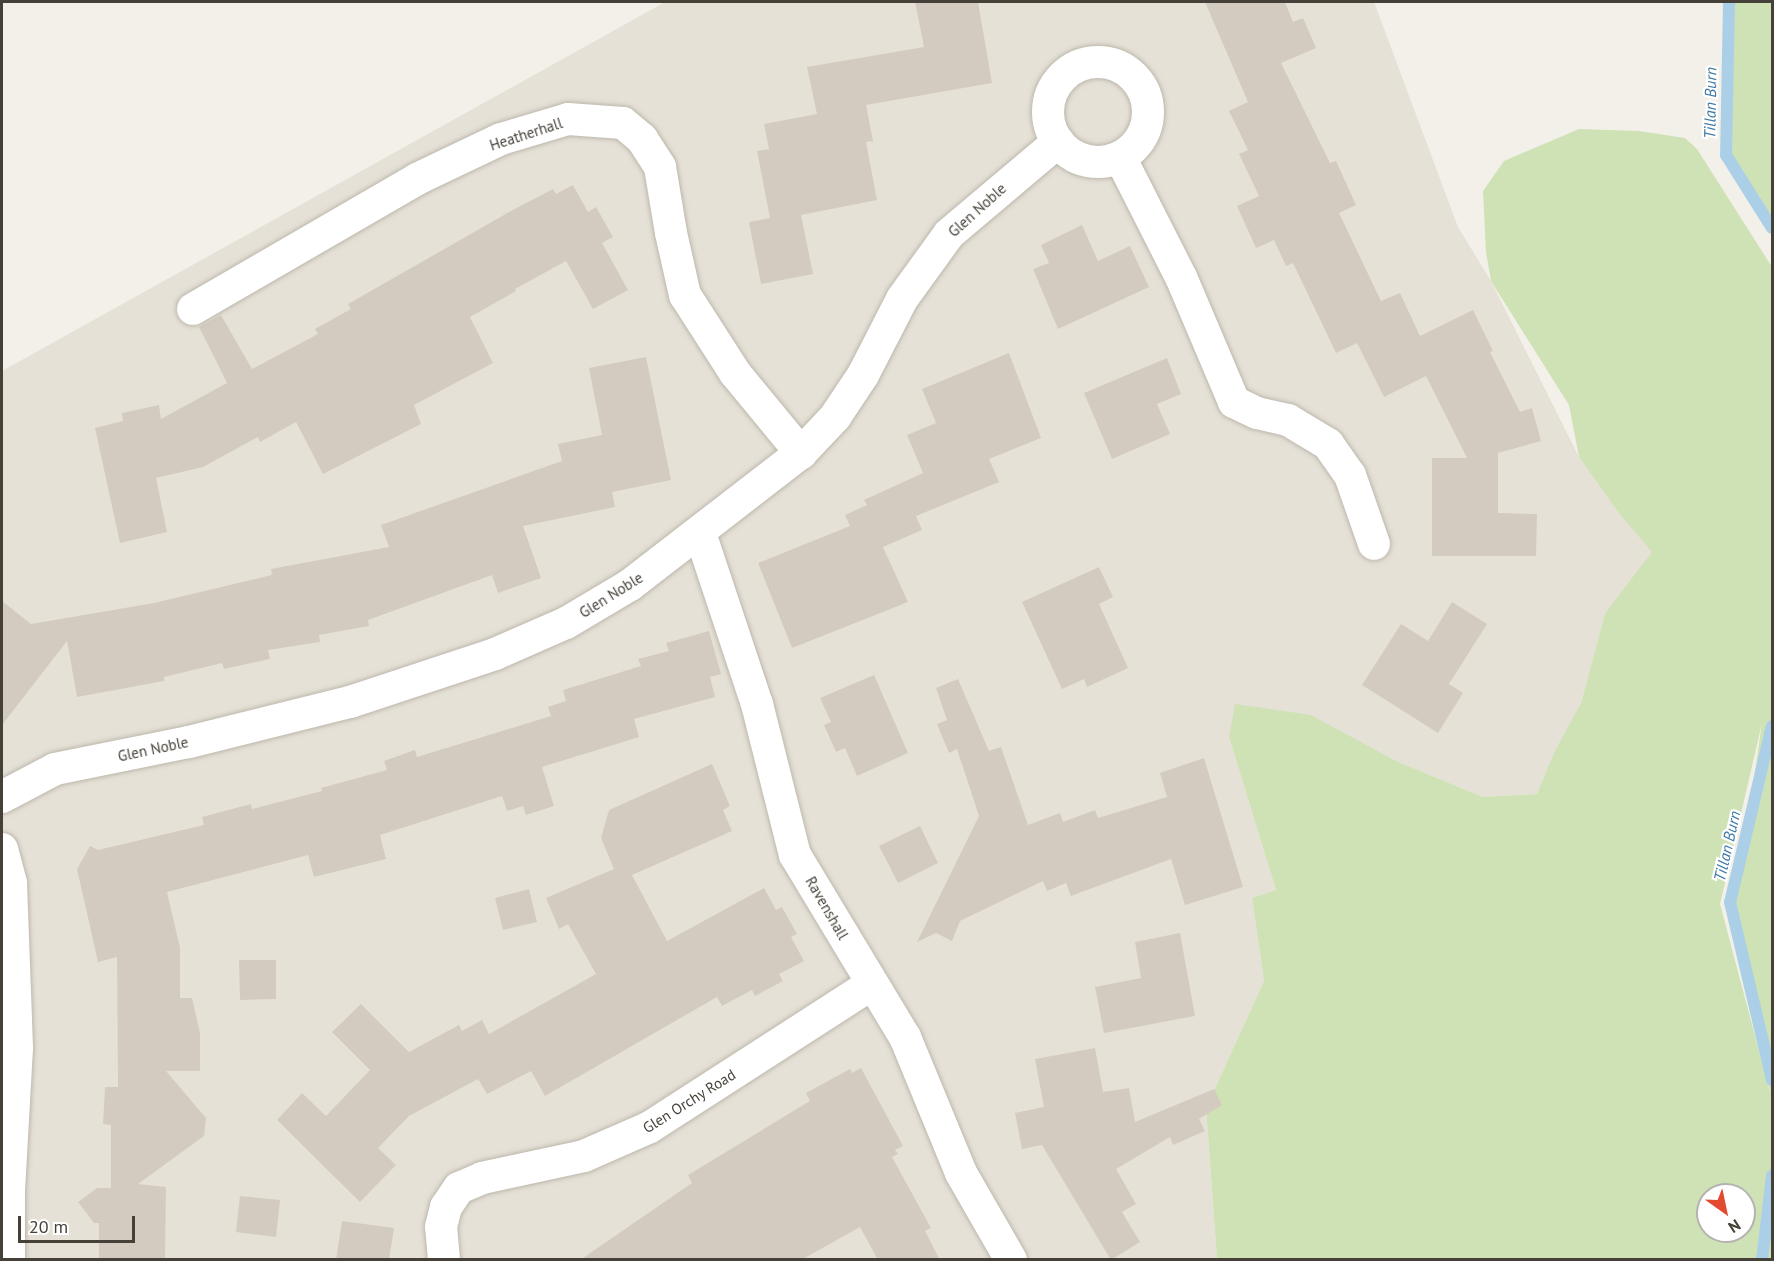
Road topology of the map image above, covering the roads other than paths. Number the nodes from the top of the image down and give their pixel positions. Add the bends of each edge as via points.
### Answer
1 (1058, 142) junction
2 (1120, 157) junction
3 (193, 309) dead end
4 (801, 453) junction
5 (700, 533) junction
6 (1374, 544) dead end
7 (2, 797) edge
8 (2, 849) edge
9 (872, 984) junction
10 (9, 1260) edge
11 (444, 1260) edge
12 (1011, 1260) edge

1 - 2 street via 1086,160
1 - 2 street via 1048,112 1051,95 1071,70 1086,63 1102,62 1118,66 1137,81 1147,102 1143,134
1 - 4 street, Glen Noble via 949,234 902,298 863,375 834,417
2 - 6 street via 1181,277 1234,402 1257,413 1288,420 1328,444 1350,475
3 - 4 street, Heatherhall via 417,179 501,139 568,119 623,123 642,139 660,167 685,295 735,373
4 - 5 street, Glen Noble
5 - 7 street, Glen Noble via 630,585 566,622 495,654 350,702 189,742 55,769
5 - 9 street, Ravenshall via 757,704 795,855
8 - 10 street via 11,883 17,1048
9 - 11 street, Glen Orchy Road via 650,1126 584,1156 482,1178 459,1188 446,1207 441,1227
9 - 12 street, Ravenshall via 905,1037 962,1173

